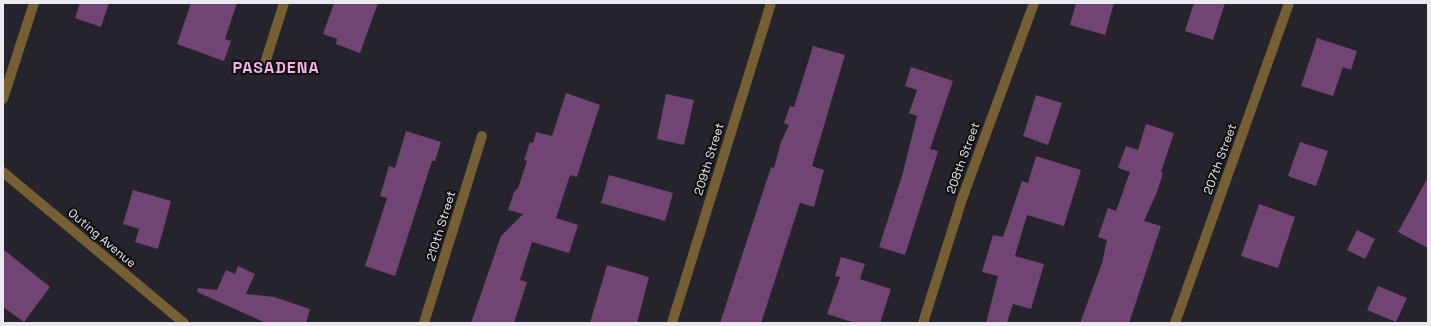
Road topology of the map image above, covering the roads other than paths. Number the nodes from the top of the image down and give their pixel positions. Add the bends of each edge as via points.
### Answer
1 (34, 3) edge
2 (284, 3) edge
3 (772, 3) edge
4 (1034, 3) edge
5 (1289, 3) edge
6 (265, 63) dead end
7 (3, 99) edge
8 (482, 136) dead end
9 (3, 172) edge
10 (183, 323) edge
11 (424, 323) edge
12 (672, 323) edge
13 (923, 323) edge
14 (1175, 323) edge

1 - 7 street
2 - 6 street
3 - 12 street, 209th Street
4 - 13 street, 208th Street via 962,199
5 - 14 street, 207th Street
8 - 11 street, 210th Street
9 - 10 street, Outing Avenue

